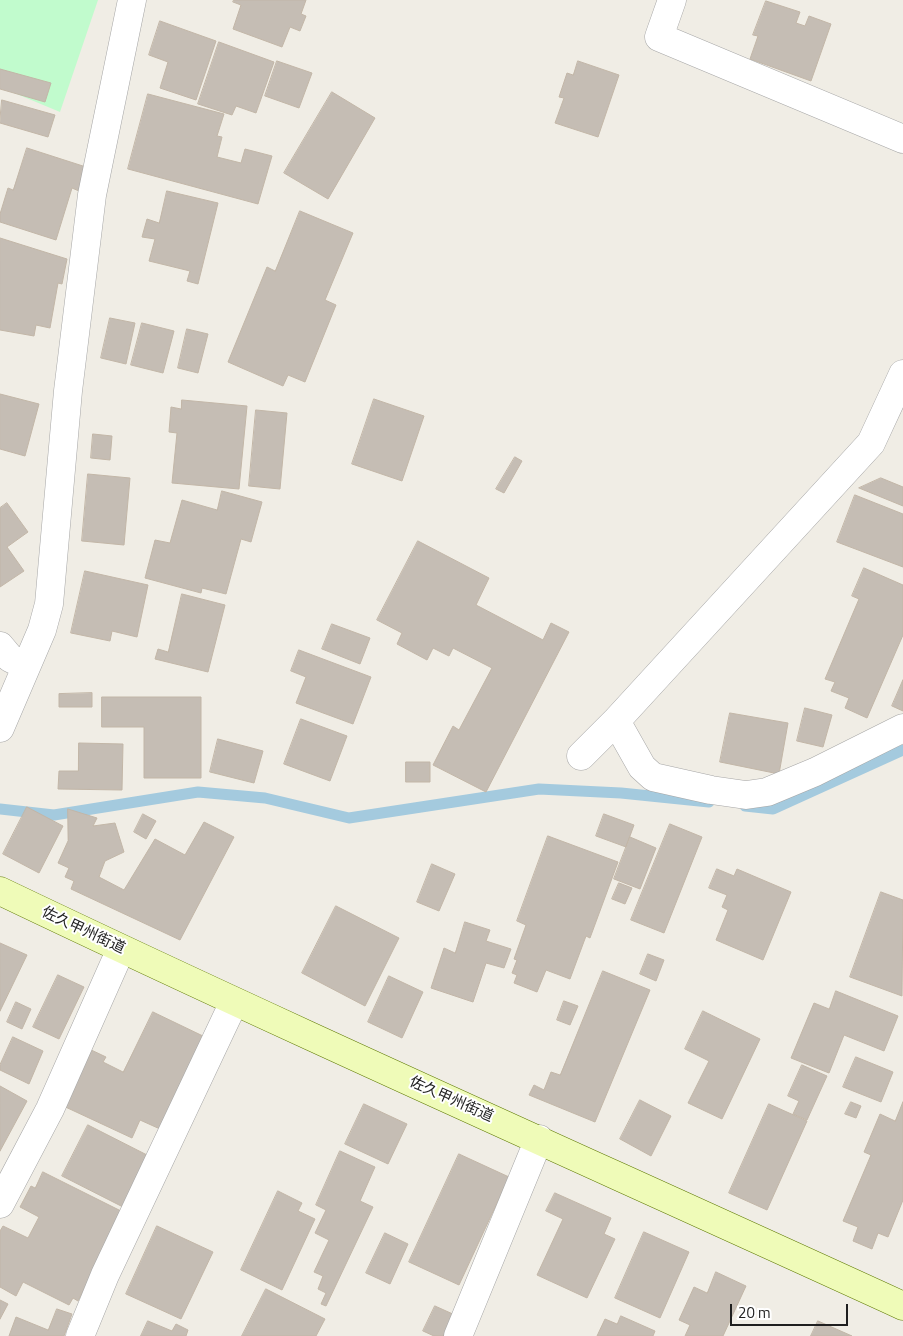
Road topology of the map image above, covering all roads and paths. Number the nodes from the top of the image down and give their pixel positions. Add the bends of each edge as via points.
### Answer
1 (132, 0) edge
2 (672, 0) edge
3 (903, 139) edge
4 (903, 374) edge
5 (0, 646) edge
6 (26, 666) junction
7 (616, 721) junction
8 (0, 728) edge
9 (903, 728) edge
10 (581, 756) dead end
11 (0, 891) edge
12 (121, 949) junction
13 (234, 1002) junction
14 (539, 1139) junction
15 (0, 1204) edge
16 (903, 1306) edge
17 (80, 1336) edge
18 (458, 1336) edge

1 - 6 street via 92,195 68,391 49,604
2 - 3 street via 660,37
4 - 7 street via 871,443
5 - 6 street via 10,658
6 - 8 street
7 - 9 street via 642,767 653,777 746,795 767,792 815,772
7 - 10 street
11 - 12 street, 佐久甲州街道
12 - 13 street, 佐久甲州街道
12 - 15 street via 50,1109
13 - 14 street, 佐久甲州街道
13 - 17 street
14 - 16 street, 佐久甲州街道
14 - 18 street

